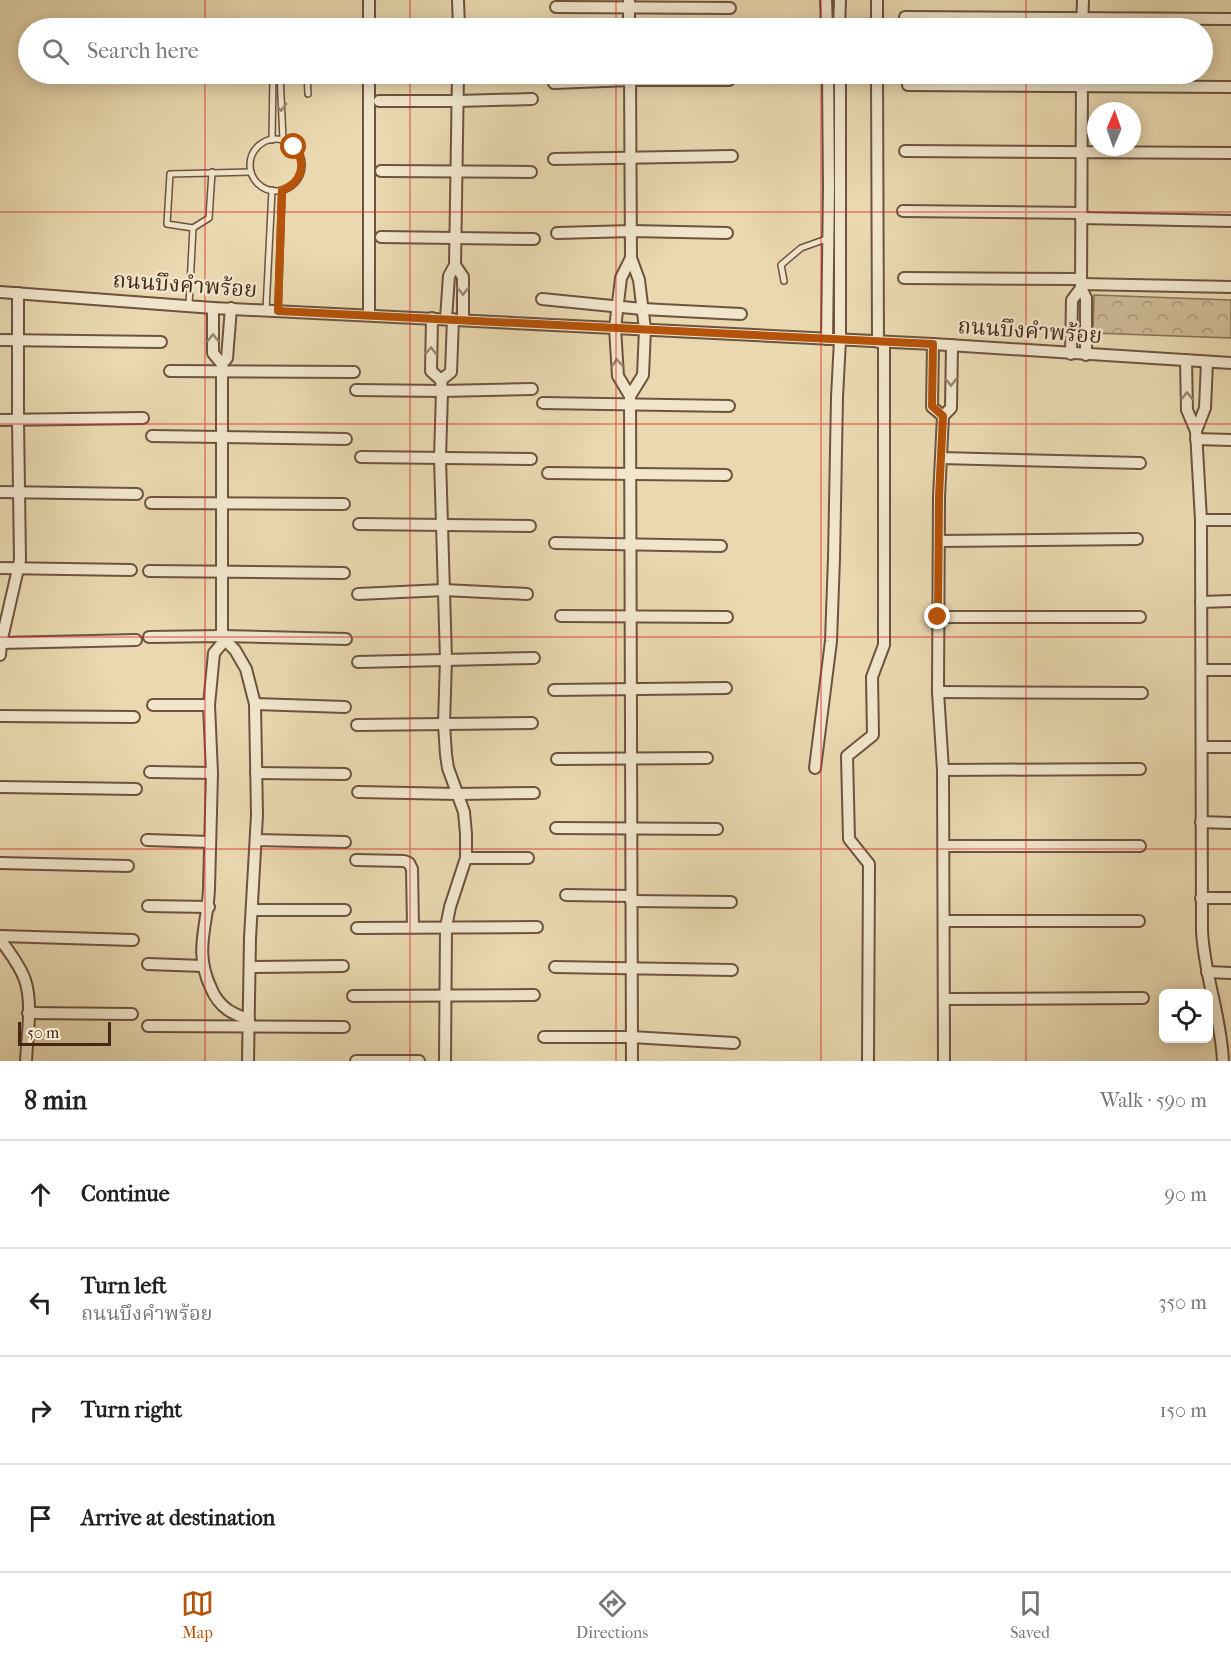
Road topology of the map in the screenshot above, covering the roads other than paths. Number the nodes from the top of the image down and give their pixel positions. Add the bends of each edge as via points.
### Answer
1 (369, 0) edge
2 (458, 0) edge
3 (826, 0) edge
4 (840, 0) edge
5 (877, 0) edge
6 (1083, 0) edge
7 (629, 4) edge
8 (556, 7) dead end
9 (730, 8) dead end
10 (905, 17) dead end
11 (369, 18) edge
12 (459, 18) edge
13 (827, 18) edge
14 (839, 18) edge
15 (877, 18) edge
16 (930, 18) edge
17 (1083, 18) edge
18 (1231, 19) edge
19 (1213, 20) edge
20 (273, 84) edge
21 (280, 84) edge
22 (308, 84) edge
23 (369, 84) edge
24 (458, 84) edge
25 (630, 84) edge
26 (828, 84) edge
27 (840, 84) edge
28 (877, 84) edge
29 (938, 84) edge
30 (1082, 84) edge
31 (1175, 84) edge
32 (909, 85) dead end
33 (1231, 87) edge
34 (308, 94) dead end
35 (532, 99) dead end
36 (379, 101) dead end
37 (458, 101) junction
38 (272, 140) junction
39 (283, 140) junction
40 (905, 151) dead end
41 (1082, 152) junction
42 (1231, 153) edge
43 (732, 156) dead end
44 (631, 157) junction
45 (554, 159) dead end
46 (381, 171) dead end
47 (212, 172) junction
48 (251, 172) junction
49 (456, 172) junction
50 (531, 172) dead end
51 (272, 190) junction
52 (282, 190) junction
53 (903, 211) dead end
54 (1081, 215) junction
55 (1231, 221) edge
56 (193, 228) junction
57 (632, 231) junction
58 (557, 233) dead end
59 (727, 233) dead end
60 (381, 237) dead end
61 (455, 238) junction
62 (829, 238) junction
63 (534, 239) dead end
64 (631, 258) junction
65 (455, 265) junction
66 (904, 278) dead end
67 (784, 281) dead end
68 (1081, 284) junction
69 (1231, 287) edge
70 (0, 292) edge
71 (18, 293) junction
72 (542, 299) dead end
73 (189, 305) junction
74 (617, 307) junction
75 (213, 308) junction
76 (231, 308) junction
77 (642, 309) junction
78 (266, 310) junction
79 (278, 311) junction
80 (741, 314) dead end
81 (369, 315) junction
82 (432, 318) junction
83 (454, 319) junction
84 (615, 328) junction
85 (645, 329) junction
86 (827, 339) junction
87 (0, 340) edge
88 (18, 340) junction
89 (840, 340) junction
90 (161, 342) dead end
91 (881, 342) junction
92 (933, 344) junction
93 (952, 345) junction
94 (1071, 354) junction
95 (1086, 354) junction
96 (1186, 360) junction
97 (1207, 362) junction
98 (1231, 363) edge
99 (222, 368) junction
100 (170, 371) dead end
101 (354, 372) dead end
102 (441, 386) junction
103 (531, 389) dead end
104 (357, 390) dead end
105 (630, 400) junction
106 (543, 403) dead end
107 (729, 406) dead end
108 (943, 416) junction
109 (143, 418) dead end
110 (0, 420) edge
111 (18, 420) junction
112 (1196, 435) junction
113 (152, 436) dead end
114 (223, 437) junction
115 (346, 439) dead end
116 (1231, 440) edge
117 (361, 457) dead end
118 (440, 458) junction
119 (941, 458) junction
120 (531, 459) dead end
121 (1140, 462) dead end
122 (548, 473) dead end
123 (630, 474) junction
124 (726, 475) dead end
125 (0, 492) edge
126 (19, 492) junction
127 (137, 494) dead end
128 (151, 503) dead end
129 (222, 504) junction
130 (344, 504) dead end
131 (1201, 520) junction
132 (1231, 520) edge
133 (359, 524) dead end
134 (442, 525) junction
135 (530, 526) dead end
136 (1137, 539) dead end
137 (939, 541) junction
138 (555, 543) dead end
139 (630, 545) junction
140 (721, 546) dead end
141 (0, 568) edge
142 (19, 568) junction
143 (131, 570) dead end
144 (149, 571) dead end
145 (222, 572) junction
146 (344, 573) dead end
147 (444, 590) junction
148 (358, 594) dead end
149 (527, 594) dead end
150 (1231, 601) edge
151 (1201, 602) junction
152 (561, 616) dead end
153 (630, 616) junction
154 (727, 617) dead end
155 (938, 617) junction
156 (1140, 617) dead end
157 (149, 637) dead end
158 (223, 638) junction
159 (346, 639) dead end
160 (136, 640) dead end
161 (1, 643) edge
162 (0, 655) edge
163 (534, 658) dead end
164 (446, 659) junction
165 (358, 662) dead end
166 (1202, 670) junction
167 (1231, 670) edge
168 (726, 688) dead end
169 (631, 689) junction
170 (555, 690) dead end
171 (938, 692) junction
172 (1142, 693) dead end
173 (255, 704) junction
174 (153, 705) dead end
175 (209, 705) junction
176 (345, 707) dead end
177 (0, 716) edge
178 (134, 717) dead end
179 (532, 723) dead end
180 (444, 724) junction
181 (357, 725) dead end
182 (1202, 747) junction
183 (1231, 747) edge
184 (707, 758) dead end
185 (557, 759) dead end
186 (631, 759) junction
187 (815, 768) dead end
188 (1140, 769) dead end
189 (944, 770) junction
190 (150, 772) dead end
191 (212, 773) junction
192 (256, 773) junction
193 (345, 774) dead end
194 (0, 787) edge
195 (136, 789) dead end
196 (358, 792) dead end
197 (534, 793) dead end
198 (458, 794) junction
199 (1201, 822) junction
200 (1231, 823) edge
201 (556, 828) dead end
202 (631, 828) junction
203 (717, 829) dead end
204 (147, 840) dead end
205 (256, 840) junction
206 (210, 842) junction
207 (345, 842) dead end
208 (944, 846) junction
209 (1140, 846) dead end
210 (466, 858) junction
211 (528, 858) dead end
212 (356, 860) dead end
213 (0, 863) edge
214 (128, 866) dead end
215 (567, 895) dead end
216 (631, 898) junction
217 (1201, 898) junction
218 (1231, 898) edge
219 (731, 902) dead end
220 (148, 906) dead end
221 (209, 907) junction
222 (252, 910) junction
223 (345, 910) dead end
224 (944, 921) junction
225 (1139, 921) dead end
226 (412, 927) junction
227 (446, 927) junction
228 (537, 927) dead end
229 (357, 928) dead end
230 (0, 938) edge
231 (133, 940) dead end
232 (147, 964) dead end
233 (203, 966) junction
234 (343, 966) dead end
235 (250, 967) junction
236 (555, 967) dead end
237 (631, 968) junction
238 (732, 970) dead end
239 (1207, 972) junction
240 (1231, 972) edge
241 (445, 994) junction
242 (534, 994) dead end
243 (353, 996) dead end
244 (1143, 998) dead end
245 (945, 999) junction
246 (28, 1013) junction
247 (132, 1014) dead end
248 (249, 1023) junction
249 (148, 1026) dead end
250 (344, 1027) dead end
251 (544, 1036) dead end
252 (632, 1037) junction
253 (734, 1043) dead end
254 (1227, 1045) edge
255 (356, 1060) edge
256 (26, 1061) edge
257 (248, 1061) edge
258 (419, 1061) edge
259 (445, 1061) edge
260 (632, 1061) edge
261 (868, 1061) edge
262 (944, 1061) edge
263 (1223, 1061) edge

1 - 11 street
2 - 12 street
3 - 13 street
4 - 14 street
5 - 15 street
6 - 17 street
7 - 8 street
7 - 9 street
10 - 16 street
18 - 19 street
20 - 38 lane
21 -> 39 lane
22 - 34 lane
23 - 81 street
24 - 37 street
25 - 44 street
26 - 62 street
27 - 89 street
28 - 91 street
29 - 32 street
30 - 41 street
31 - 33 street
35 - 37 street
36 - 37 street
37 - 49 street
38 - 39 lane
38 - 48 lane via 263,142 253,152
39 - 52 lane via 294,147 302,165 298,178
40 - 41 street
41 - 42 street
41 - 54 street
43 - 44 street
44 - 45 street
44 - 57 street
46 - 49 street
47 - 48 lane
47 - 56 lane via 209,218
47 - 56 lane via 169,175 167,224
48 - 51 lane via 262,188
49 - 50 street
49 - 61 street
51 - 52 lane
51 - 78 lane
52 - 79 lane
53 - 54 street
54 - 55 street
54 - 68 street
56 - 73 lane
57 - 58 street
57 - 59 street
57 - 64 street
60 - 61 street
61 - 63 street
61 - 65 street
62 - 67 lane via 801,248 781,266
62 - 86 street
64 - 74 street via 621,278
64 - 77 street via 639,280
65 - 83 street via 449,276
65 -> 83 street via 464,277
66 - 68 street
68 - 69 street
68 - 94 street via 1072,300
68 - 95 street via 1086,298
70 - 71 street, ถนนบึงคำพร้อย
71 - 73 street, ถนนบึงคำพร้อย
71 - 88 street
72 - 74 street
73 - 75 street, ถนนบึงคำพร้อย
74 - 77 street
74 - 84 street
75 - 76 street, ถนนบึงคำพร้อย
99 -> 75 street via 213,353
76 - 78 street, ถนนบึงคำพร้อย
76 - 99 street via 227,358
77 - 80 street
77 - 85 street
78 - 79 street, ถนนบึงคำพร้อย
79 - 81 street, ถนนบึงคำพร้อย
81 - 82 street, ถนนบึงคำพร้อย
82 - 83 street, ถนนบึงคำพร้อย
102 -> 82 street via 431,371
83 - 84 street, ถนนบึงคำพร้อย
83 - 102 street via 451,372
84 - 85 street, ถนนบึงคำพร้อย
105 -> 84 street via 618,376
85 - 86 street, ถนนบึงคำพร้อย
85 - 105 street via 642,375
86 - 89 street, ถนนบึงคำพร้อย
87 - 88 street
88 - 90 street
88 - 111 street
89 - 91 street, ถนนบึงคำพร้อย
89 - 187 street via 831,641
91 - 92 street, ถนนบึงคำพร้อย
91 - 261 street via 885,645 872,677 873,735 847,756 849,839 869,864
92 - 93 street, ถนนบึงคำพร้อย
92 - 108 street via 932,406
93 - 94 street, ถนนบึงคำพร้อย
93 -> 108 street via 951,408
94 - 95 street, ถนนบึงคำพร้อย
95 - 96 street, ถนนบึงคำพร้อย
96 - 97 street, ถนนบึงคำพร้อย
112 -> 96 street via 1187,410
97 - 98 street, ถนนบึงคำพร้อย
97 - 112 street via 1205,408
99 - 100 street
99 - 101 street
99 - 114 street
102 - 103 street
102 - 104 street
102 - 118 street
105 - 106 street
105 - 107 street
105 - 123 street
108 - 119 street
109 - 111 street
110 - 111 street
111 - 126 street
112 - 116 street
112 - 131 street
113 - 114 street
114 - 115 street
114 - 129 street
117 - 118 street
118 - 120 street
118 - 134 street
119 - 121 street
119 - 137 street
122 - 123 street
123 - 124 street
123 - 139 street
125 - 126 street
126 - 127 street
126 - 142 street
128 - 129 street
129 - 130 street
129 - 145 street
131 - 132 street
131 - 151 street
133 - 134 street
134 - 135 street
134 - 147 street
136 - 137 street
137 - 155 street
138 - 139 street
139 - 140 street
139 - 153 street
141 - 142 street
142 - 143 street
142 - 161 street
144 - 145 street
145 - 146 street
145 - 158 street
147 - 148 street
147 - 149 street
147 - 164 street
150 - 151 street
151 - 166 street
152 - 153 street
153 - 154 street
153 - 169 street
155 - 156 street
155 - 171 street
157 - 158 street
158 - 159 street
158 - 173 street via 236,650 246,669
158 - 175 street via 214,653
160 - 161 street
161 - 162 street
163 - 164 street
164 - 165 street
164 - 180 street
166 - 167 street
166 - 182 street
168 - 169 street
169 - 170 street
169 - 186 street
171 - 172 street
171 - 189 street
173 - 176 street
173 - 192 street
174 - 175 street
175 - 191 street
177 - 178 street
179 - 180 street
180 - 181 street
180 - 198 street via 448,768
182 - 183 street
182 - 199 street
184 - 186 street
185 - 186 street
186 - 202 street
188 - 189 street
189 - 208 street
190 - 191 street
191 - 206 street
192 - 193 street
192 - 205 street
194 - 195 street
196 - 198 street
197 - 198 street
198 - 210 street via 464,812
199 - 200 street
199 - 217 street
201 - 202 street
202 - 203 street
202 - 216 street
204 - 206 street
205 - 207 street
205 - 222 street
206 - 221 street
208 - 209 street
208 - 224 street
210 - 211 street
210 - 227 street
212 - 226 street via 409,863
213 - 214 street
215 - 216 street
216 - 219 street
216 - 237 street
217 - 218 street
217 - 239 street
220 - 221 street
221 - 233 street via 202,936
222 - 223 street
222 - 235 street
224 - 225 street
224 - 245 street
226 - 227 street
226 - 229 street
227 - 228 street
227 - 241 street
230 - 231 street
230 - 246 street via 26,983
232 - 233 street
233 - 248 street via 214,995 226,1009
234 - 235 street
235 - 248 street
236 - 237 street
237 - 238 street
237 - 252 street
239 - 240 street
239 - 254 street
241 - 242 street
241 - 243 street
241 - 259 street
244 - 245 street
245 - 262 street
246 - 247 street
246 - 256 street
248 - 249 street
248 - 250 street
248 - 257 street
251 - 252 street
252 - 253 street
252 - 260 street
254 - 263 street
255 - 258 street

